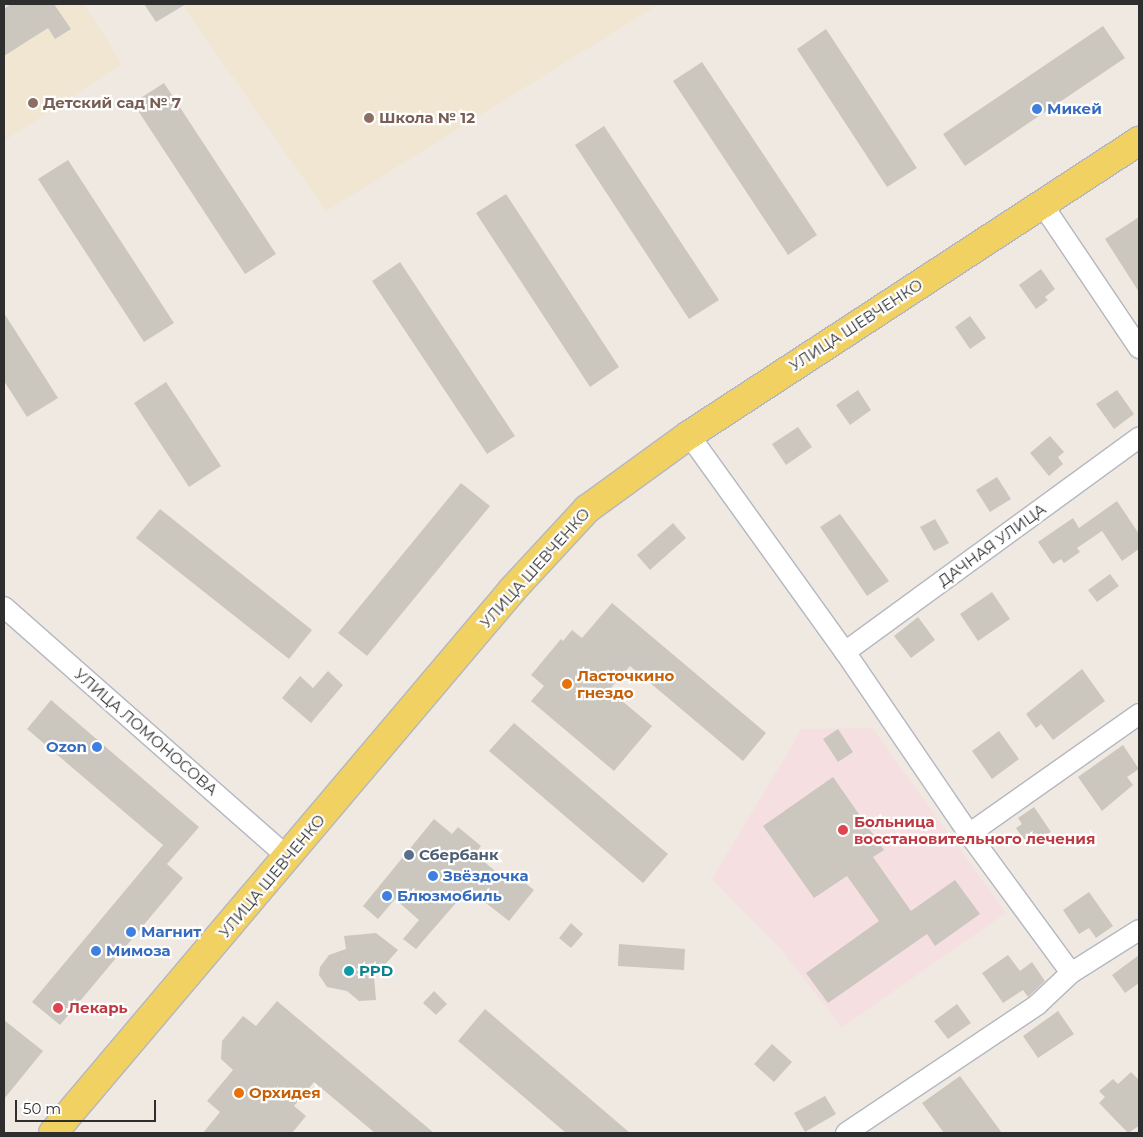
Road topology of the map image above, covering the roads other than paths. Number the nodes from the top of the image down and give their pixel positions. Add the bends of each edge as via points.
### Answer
1 (1139, 141) edge
2 (1042, 204) junction
3 (1139, 348) edge
4 (689, 435) junction
5 (1139, 438) edge
6 (4, 607) edge
7 (845, 652) junction
8 (1139, 714) edge
9 (969, 834) junction
10 (288, 857) junction
11 (1139, 930) edge
12 (1071, 973) junction
13 (53, 1133) edge
14 (846, 1133) edge

1 - 2 main road, УЛИЦА ШЕВЧЕНКО
2 - 3 street
2 - 4 main road, УЛИЦА ШЕВЧЕНКО
4 - 7 street
4 - 10 main road, УЛИЦА ШЕВЧЕНКО via 587,509 514,589
5 - 7 street, ДАЧНАЯ УЛИЦА
6 - 10 street, УЛИЦА ЛОМОНОСОВА
7 - 9 street
8 - 9 street
9 - 12 street
10 - 13 main road, УЛИЦА ШЕВЧЕНКО
11 - 12 street
12 - 14 street via 1036,1005

